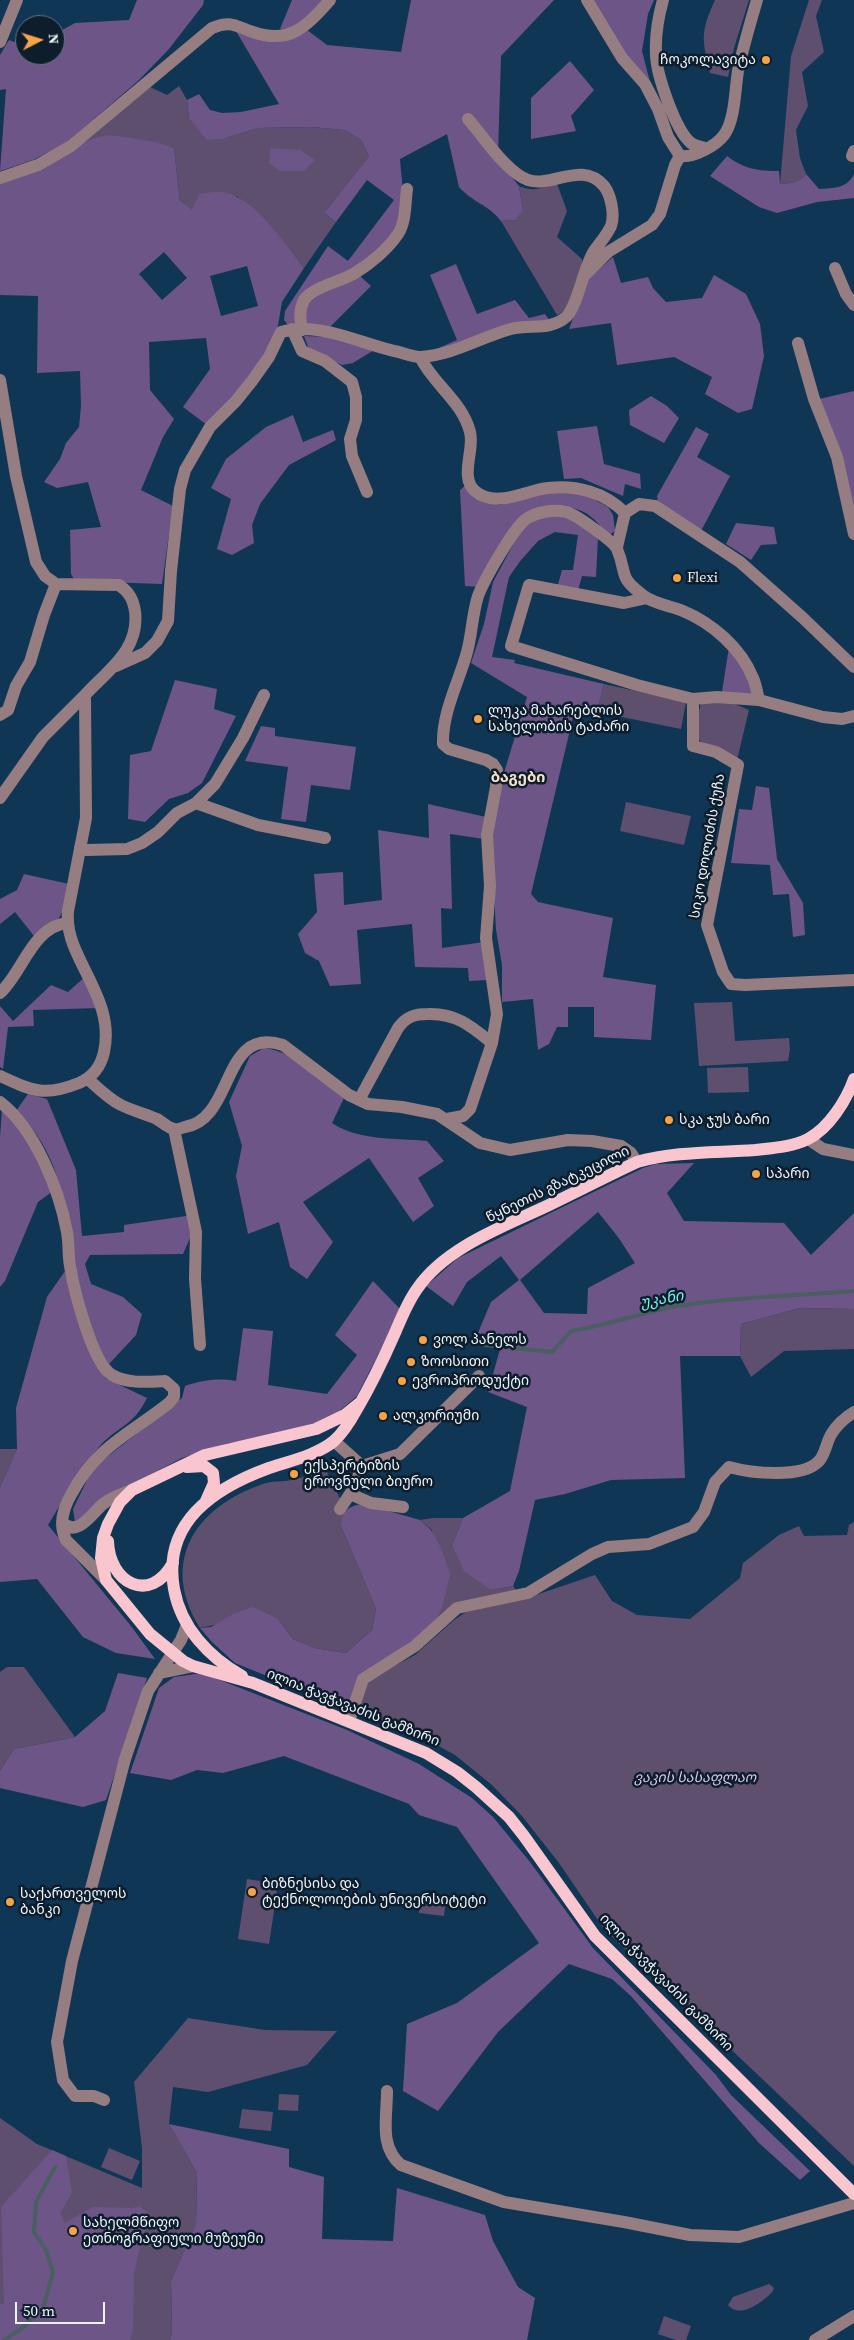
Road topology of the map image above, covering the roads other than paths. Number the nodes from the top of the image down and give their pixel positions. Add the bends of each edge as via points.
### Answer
1 (18, 0) edge
2 (330, 0) edge
3 (587, 0) edge
4 (663, 0) edge
5 (757, 0) edge
6 (0, 42) edge
7 (468, 119) dead end
8 (705, 148) junction
9 (680, 156) junction
10 (0, 178) edge
11 (407, 189) dead end
12 (834, 268) dead end
13 (583, 276) junction
14 (854, 305) edge
15 (297, 330) junction
16 (798, 343) dead end
17 (420, 357) junction
18 (0, 380) edge
19 (367, 492) dead end
20 (625, 513) junction
21 (854, 534) edge
22 (617, 548) junction
23 (56, 584) junction
24 (647, 598) junction
25 (116, 666) junction
26 (854, 667) edge
27 (85, 695) junction
28 (264, 695) dead end
29 (693, 699) junction
30 (759, 700) junction
31 (0, 715) edge
32 (854, 716) edge
33 (0, 798) edge
34 (196, 803) junction
35 (325, 838) dead end
36 (80, 848) junction
37 (67, 923) junction
38 (854, 980) edge
39 (0, 993) edge
40 (492, 1043) junction
41 (0, 1076) edge
42 (88, 1079) junction
43 (854, 1080) edge
44 (359, 1100) junction
45 (0, 1102) edge
46 (447, 1119) junction
47 (174, 1129) junction
48 (808, 1139) junction
49 (854, 1155) edge
50 (637, 1162) junction
51 (200, 1345) dead end
52 (479, 1376) dead end
53 (361, 1402) junction
54 (854, 1412) edge
55 (334, 1441) junction
56 (362, 1466) junction
57 (182, 1467) junction
58 (132, 1490) junction
59 (350, 1494) junction
60 (206, 1501) junction
61 (403, 1507) dead end
62 (340, 1509) dead end
63 (62, 1522) junction
64 (108, 1524) junction
65 (173, 1562) junction
66 (106, 1580) junction
67 (187, 1625) junction
68 (172, 1654) junction
69 (193, 1666) junction
70 (159, 1673) junction
71 (253, 1683) junction
72 (349, 1721) junction
73 (387, 2091) dead end
74 (104, 2100) dead end
75 (854, 2194) edge
76 (854, 2203) edge
77 (854, 2316) edge
78 (815, 2340) edge

1 - 6 street
2 - 10 street via 309,24 292,34 272,36 225,23 212,28 71,146 38,165
3 - 9 street via 622,58 645,84
4 - 8 street via 657,21 655,56 666,100 678,126 691,143
5 - 8 street via 725,134 716,144
7 - 13 street via 505,165 529,180 542,181 577,174 603,185 609,195 612,226 590,258
8 - 9 street via 696,155
9 - 13 street via 660,214 652,225 608,252
11 - 15 street via 399,233 354,274 305,298
12 - 14 street
13 - 17 street via 567,316 556,324 510,329
15 - 17 street via 338,333 373,346
15 - 19 street via 302,351 325,361 352,382 356,420 350,439 352,456
15 - 25 street via 281,332 269,357 236,402 210,427 185,470 171,571 168,621 145,653
16 - 21 street via 814,399 837,457
17 - 20 street via 461,411 471,432 468,470 474,490 496,498 547,488 576,488 608,499
18 - 23 street via 16,476 36,562 45,576
20 - 22 street
20 - 26 street via 639,504 655,506 740,562
22 - 24 street via 628,583
22 - 40 street via 578,516 566,512 539,512 524,520 492,566 478,596 467,652 447,714 443,744 493,764 497,770 487,835 490,886 486,938 496,1014
23 - 25 street via 119,585 127,590 136,618 134,634
23 - 31 street via 30,662 16,686 8,710
24 - 29 street via 624,603 528,585 511,646
24 - 30 street via 693,615 715,629 747,668
25 - 27 street
27 - 33 street via 43,738
27 - 36 street via 86,818
28 - 34 street via 215,784
29 - 30 street
29 - 38 street, სიკო დოლიძის ქუჩა via 693,746 716,752 738,765 708,925 723,972 731,984 745,986
30 - 32 street via 823,717 842,719
34 - 35 street via 258,825
34 - 36 street via 177,813 142,843 127,848
36 - 37 street
37 - 39 street via 48,930 28,952
37 - 42 street via 73,944 97,993 106,1030 103,1058
40 - 44 street via 454,1016 414,1014 398,1028
40 - 46 street via 470,1109 463,1116
41 - 42 street via 30,1089 48,1092
42 - 47 street via 121,1105
43 - 48 main road, წყნეთის გზატკეცილი via 848,1095 829,1120
44 - 46 street via 379,1106 426,1110
44 - 47 street via 283,1045 266,1041 244,1051 214,1107 199,1124
45 - 63 street via 13,1113 38,1150 48,1174 67,1233 75,1295 104,1368 123,1379 164,1381 174,1389 174,1396 169,1402 102,1451 88,1466 66,1502
46 - 50 street via 471,1138 502,1149 520,1150 568,1140 592,1141 621,1146
47 - 51 street via 196,1232 195,1279
48 - 49 street via 824,1149
48 - 50 main road, წყნეთის გზატკეცილი via 768,1148 688,1154
50 - 53 main road, წყნეთის გზატკეცილი via 456,1251 433,1268 416,1289
52 - 56 street via 400,1454
53 - 55 main road, წყნეთის გზატკეცილი
53 - 57 main road, წყნეთის გზატკეცილი via 345,1415 316,1429 225,1449
54 - 72 street via 831,1434 818,1462 805,1470 783,1473 729,1467 715,1482 704,1512 693,1527 649,1544 608,1547 528,1593 457,1608 415,1646 363,1679
55 - 56 street
55 - 60 main road, წყნეთის გზატკეცილი via 252,1475
56 - 59 street
57 - 58 main road, წყნეთის გზატკეცილი
57 - 60 main road via 204,1466 213,1473 214,1483
58 - 63 street via 102,1504 80,1525 71,1527
58 - 64 main road, წყნეთის გზატკეცილი via 120,1502
59 - 61 street via 371,1503
59 - 62 street
60 - 65 main road, წყნეთის გზატკეცილი via 183,1528
63 - 66 street via 66,1540
64 - 65 main road via 111,1558 116,1569 130,1583 143,1586 156,1582 168,1572
64 - 66 main road, წყნეთის გზატკეცილი via 102,1549
65 - 67 main road, წყნეთის გზატკეცილი via 175,1594
66 - 68 main road, წყნეთის გზატკეცილი via 137,1620
67 - 68 street
67 - 71 main road, წყნეთის გზატკეცილი via 218,1661
68 - 69 main road, წყნეთის გზატკეცილი
68 - 70 street
69 - 70 street
69 - 71 main road, წყნეთის გზატკეცილი
70 - 74 street via 148,1691 115,1795 68,1979 57,2042 63,2080 75,2096 94,2096
71 - 72 main road, ილია ჭავჭავაძის გამზირი
72 - 75 main road, ილია ჭავჭავაძის გამზირი via 426,1753 457,1772 489,1798 524,1836 595,1936
73 - 76 street via 386,2143 391,2156 401,2165 504,2202 690,2235 739,2237
77 - 78 street

